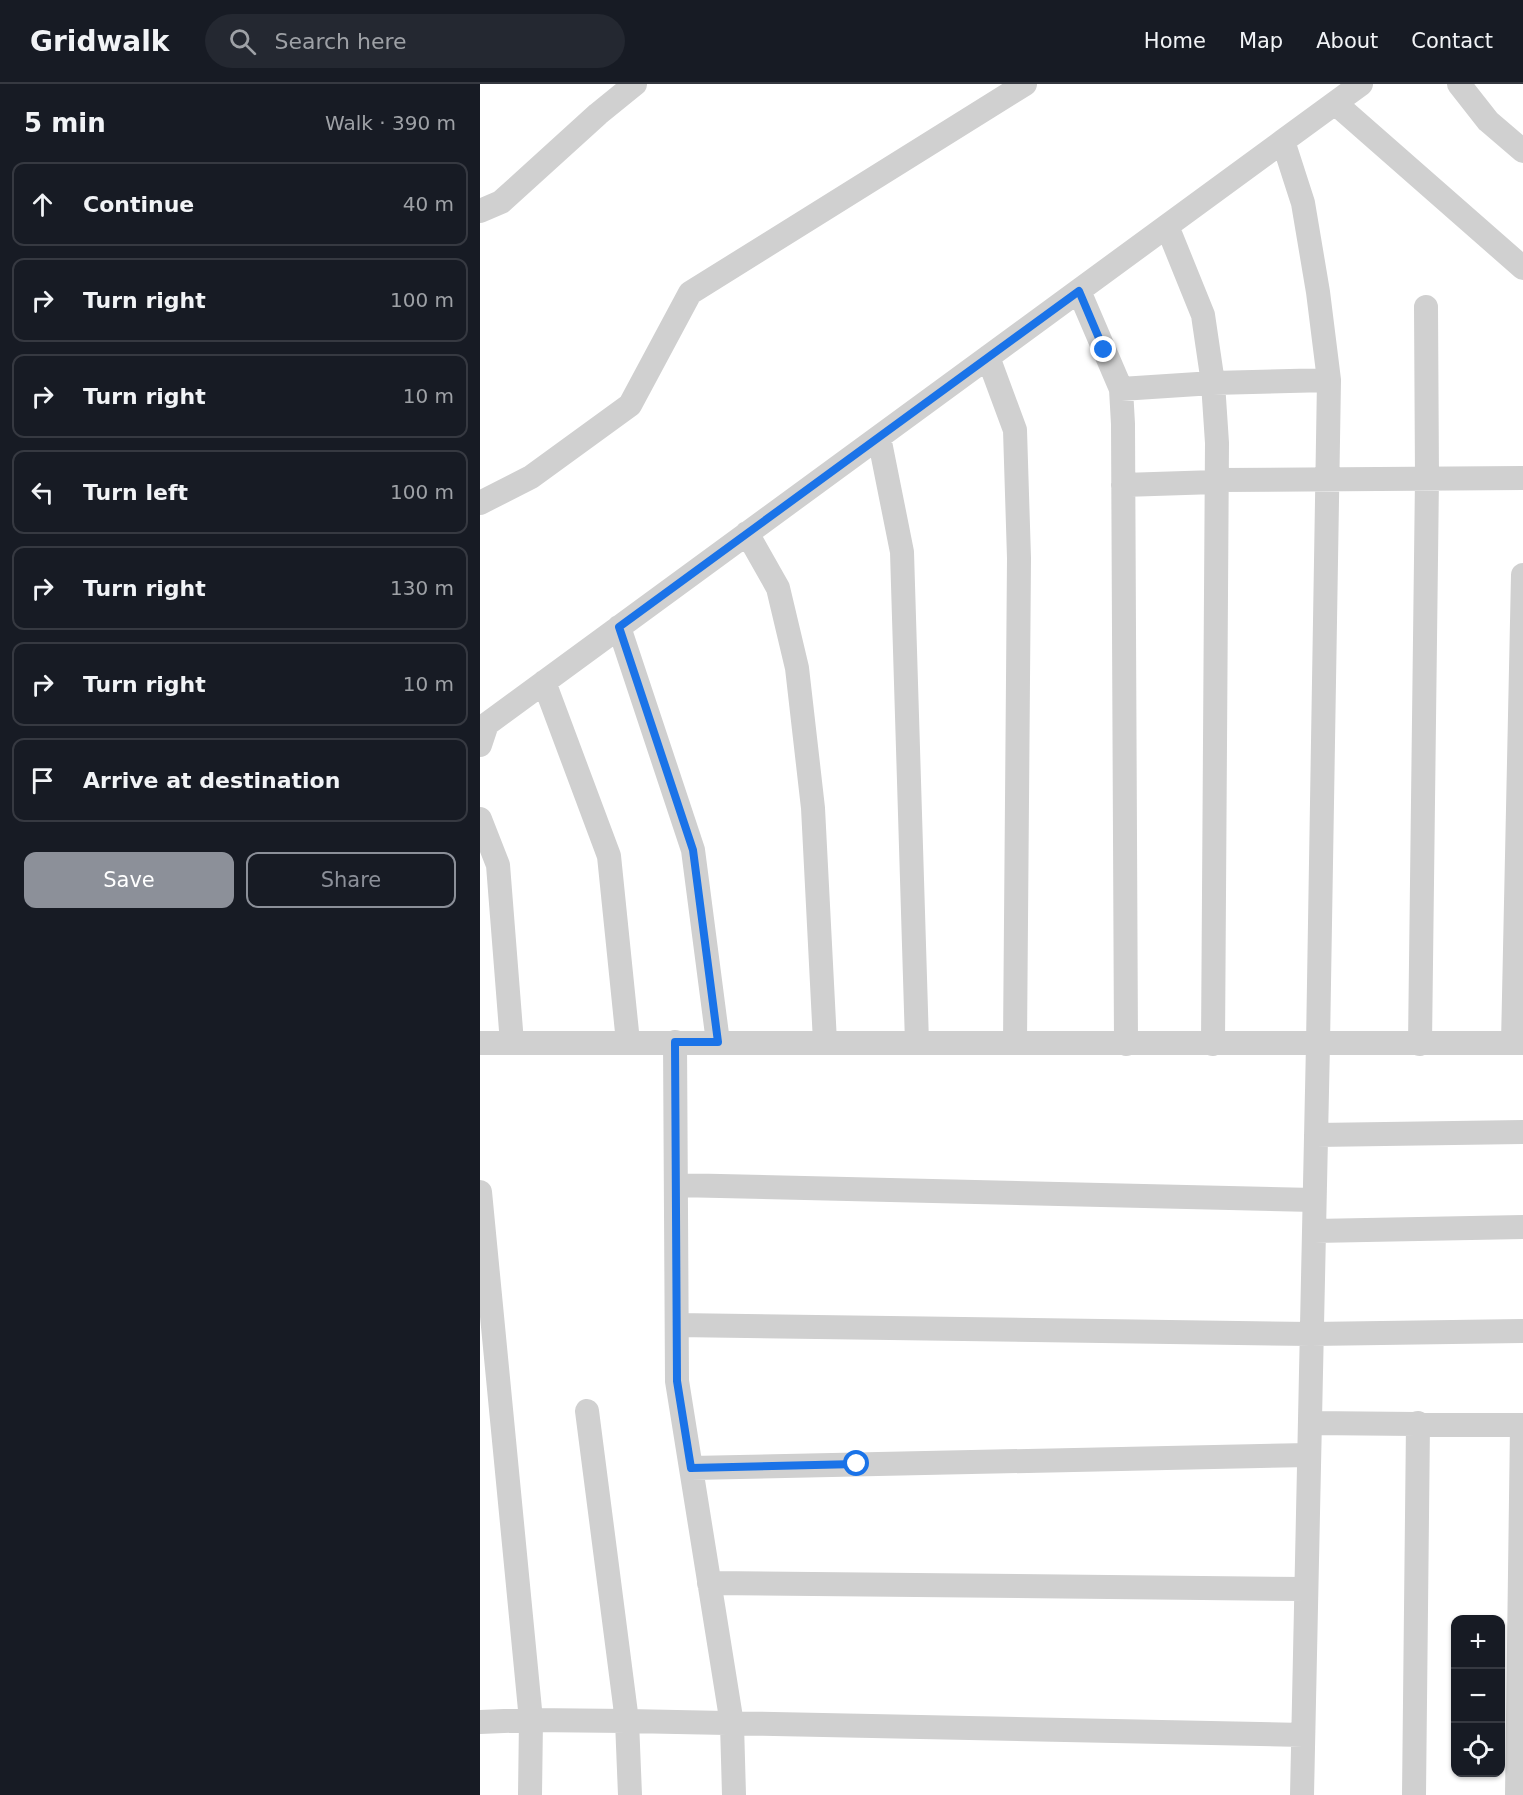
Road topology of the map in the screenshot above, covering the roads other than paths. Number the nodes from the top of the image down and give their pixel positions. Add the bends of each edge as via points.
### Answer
1 (635, 84) edge
2 (1025, 84) edge
3 (1361, 84) edge
4 (1459, 84) edge
5 (1335, 103) junction
6 (1283, 141) junction
7 (1523, 151) edge
8 (480, 211) edge
9 (1167, 226) junction
10 (1523, 268) edge
11 (1079, 291) junction
12 (1426, 307) dead end
13 (988, 357) junction
14 (1329, 380) junction
15 (1213, 383) junction
16 (1121, 389) junction
17 (879, 437) junction
18 (1427, 478) junction
19 (1523, 478) edge
20 (1326, 479) junction
21 (1216, 482) junction
22 (1123, 485) junction
23 (480, 503) edge
24 (747, 533) junction
25 (1523, 575) edge
26 (619, 627) junction
27 (544, 681) junction
28 (480, 745) edge
29 (480, 819) edge
30 (628, 1042) junction
31 (675, 1042) junction
32 (718, 1042) junction
33 (825, 1042) junction
34 (480, 1043) edge
35 (512, 1043) junction
36 (917, 1043) junction
37 (1015, 1043) junction
38 (1518, 1043) edge
39 (1126, 1044) junction
40 (1213, 1044) junction
41 (1318, 1044) junction
42 (1420, 1044) junction
43 (1523, 1132) edge
44 (1316, 1136) junction
45 (676, 1185) junction
46 (480, 1192) edge
47 (1314, 1200) junction
48 (1523, 1227) edge
49 (1314, 1231) junction
50 (677, 1326) junction
51 (1523, 1331) edge
52 (1311, 1334) junction
53 (587, 1411) dead end
54 (1310, 1423) junction
55 (1418, 1423) junction
56 (1522, 1425) edge
57 (1309, 1455) junction
58 (691, 1468) junction
59 (709, 1583) junction
60 (1306, 1589) junction
61 (531, 1720) junction
62 (627, 1721) junction
63 (480, 1722) edge
64 (732, 1724) junction
65 (1304, 1735) junction
66 (530, 1795) edge
67 (630, 1795) edge
68 (734, 1795) edge
69 (1302, 1795) edge
70 (1413, 1795) edge
71 (1516, 1795) edge

1 - 8 street via 501,201
2 - 23 street via 690,293 630,405 531,477
3 - 5 street
4 - 7 street via 1488,121
5 - 6 street
5 - 10 street
6 - 9 street
6 - 14 street via 1304,203
9 - 11 street
9 - 15 street via 1203,315
11 - 13 street
11 - 16 street
12 - 18 street
13 - 17 street
13 - 37 street via 1015,430 1019,558
14 - 15 street
14 - 20 street
15 - 16 street
15 - 21 street
16 - 22 street
17 - 24 street
17 - 36 street via 902,552
18 - 19 street
18 - 20 street
18 - 42 street
20 - 21 street
20 - 41 street
21 - 22 street
21 - 40 street
22 - 39 street
24 - 26 street
24 - 33 street via 778,588 797,668 813,808
25 - 38 street
26 - 27 street
26 - 32 street via 693,850
27 - 28 street via 487,724
27 - 30 street via 609,856
29 - 35 street via 498,865
30 - 31 street
30 - 35 street
31 - 32 street
31 - 45 street
32 - 33 street
33 - 36 street
34 - 35 street
36 - 37 street
37 - 39 street
38 - 42 street
39 - 40 street
40 - 41 street
41 - 42 street
41 - 44 street
43 - 44 street
44 - 47 street
45 - 47 street
45 - 50 street
46 - 61 street
47 - 49 street
48 - 49 street
49 - 52 street
50 - 52 street
50 - 58 street via 677,1381
51 - 52 street
52 - 54 street
53 - 62 street
54 - 55 street
54 - 57 street
55 - 56 street
55 - 70 street
56 - 71 street
57 - 58 street
57 - 60 street
58 - 59 street
59 - 60 street
59 - 64 street
60 - 65 street
61 - 62 street
61 - 63 street
61 - 66 street
62 - 64 street
62 - 67 street
64 - 65 street
64 - 68 street
65 - 69 street

